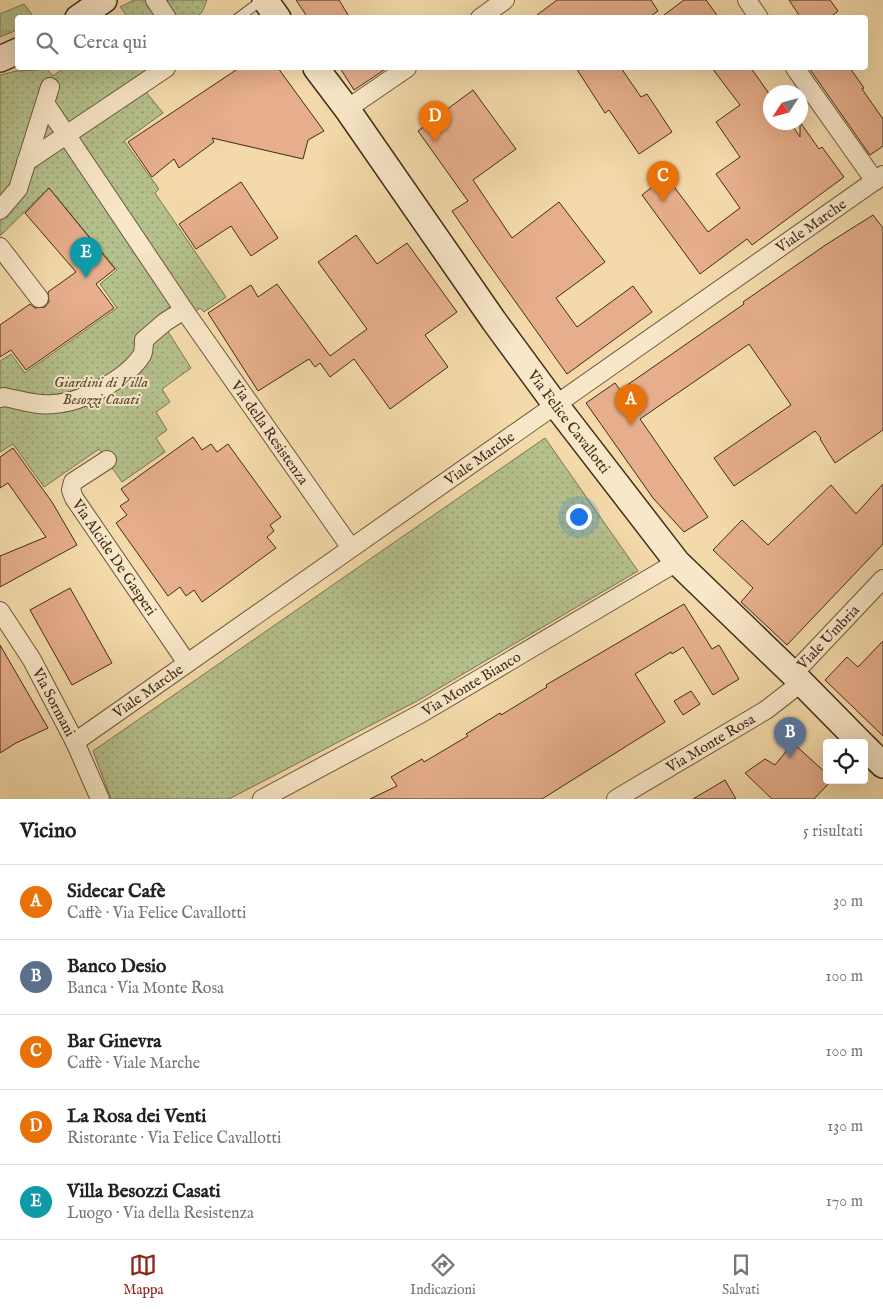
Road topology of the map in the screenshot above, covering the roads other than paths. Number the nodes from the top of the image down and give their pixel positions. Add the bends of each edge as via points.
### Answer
1 (104, 0) edge
2 (155, 0) edge
3 (264, 0) edge
4 (505, 0) edge
5 (747, 0) edge
6 (82, 15) edge
7 (165, 15) edge
8 (242, 15) edge
9 (276, 15) edge
10 (484, 15) edge
11 (757, 15) edge
12 (15, 52) edge
13 (0, 59) edge
14 (163, 70) edge
15 (318, 70) edge
16 (404, 70) edge
17 (797, 70) edge
18 (347, 109) junction
19 (66, 135) junction
20 (26, 162) junction
21 (879, 178) edge
22 (0, 210) edge
23 (0, 248) edge
24 (39, 298) dead end
25 (187, 313) junction
26 (0, 398) edge
27 (555, 404) junction
28 (107, 460) dead end
29 (351, 548) junction
30 (677, 562) junction
31 (883, 579) edge
32 (0, 611) edge
33 (187, 663) junction
34 (797, 678) junction
35 (857, 739) edge
36 (75, 742) junction
37 (868, 750) edge
38 (883, 765) edge
39 (100, 799) edge
40 (262, 799) edge
41 (616, 799) edge

1 - 6 street
2 - 7 street
3 - 8 lane
3 - 9 street
4 - 10 street
5 - 11 street
12 - 13 street
14 - 19 street
15 - 18 street, Via Felice Cavallotti
16 - 18 street
17 - 21 street
18 - 27 street, Via Felice Cavallotti
19 - 20 street
19 - 20 street, Via della Resistenza via 47,95
19 - 25 street, Via della Resistenza
20 - 22 street via 18,189
21 - 27 street, Viale Marche
23 - 24 street
25 - 26 street via 165,322 144,340 143,354 119,379 81,399 53,404
25 - 29 street, Via della Resistenza
27 - 29 street, Viale Marche
27 - 30 street, Via Felice Cavallotti
28 - 33 street, Via Alcide De Gasperi via 73,482 74,498
29 - 33 street, Viale Marche
30 - 34 street, Via Felice Cavallotti
30 - 40 street, Via Monte Bianco via 420,714
31 - 34 street, Viale Umbria
32 - 36 street, Via Sormani via 32,660
33 - 36 street, Viale Marche
34 - 35 street, Via Felice Cavallotti
34 - 41 street, Via Monte Rosa via 766,710
36 - 39 street, Via Sormani
37 - 38 street

